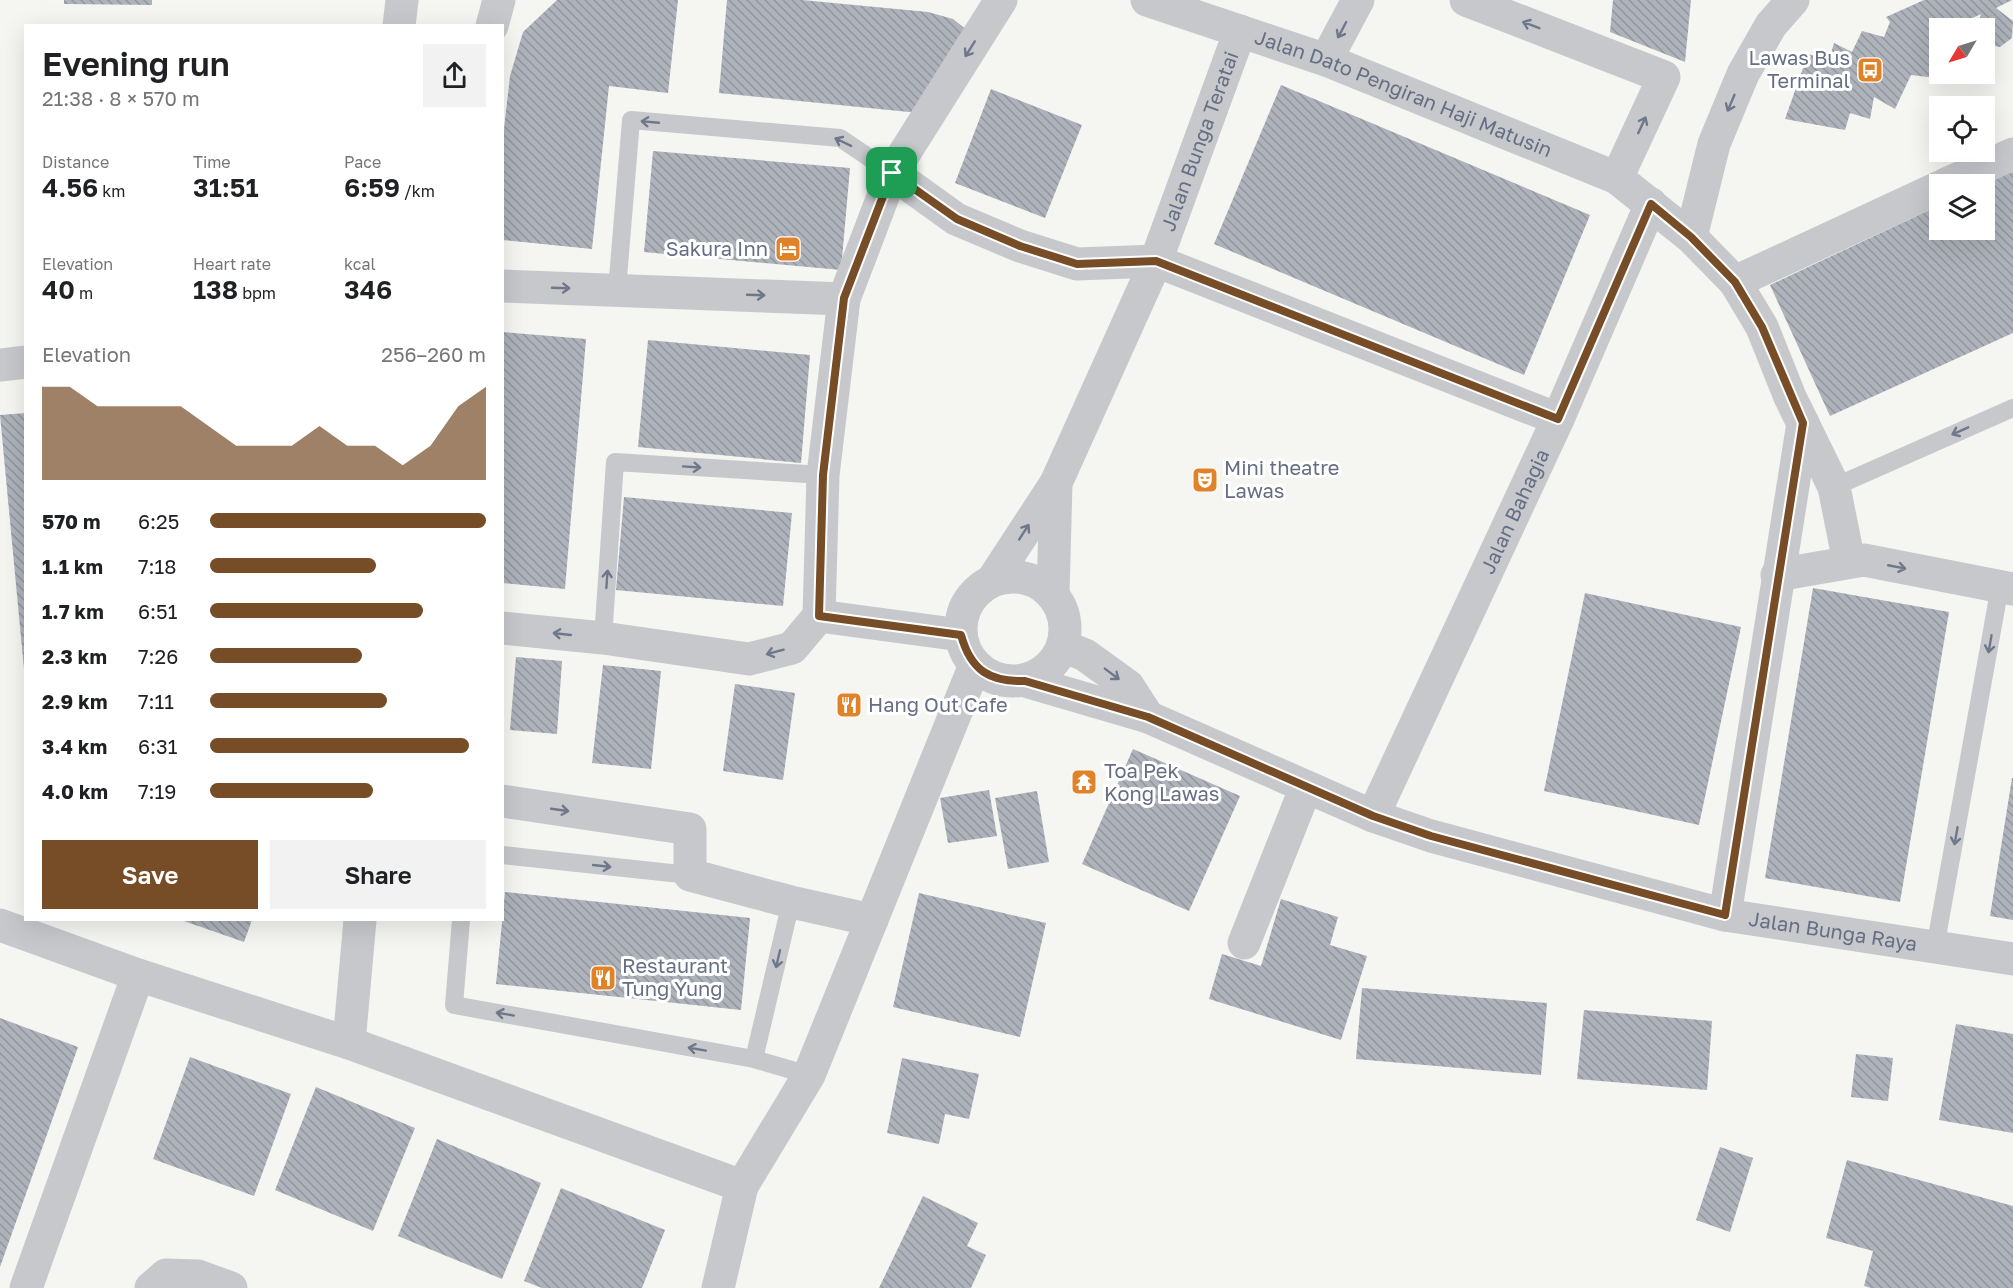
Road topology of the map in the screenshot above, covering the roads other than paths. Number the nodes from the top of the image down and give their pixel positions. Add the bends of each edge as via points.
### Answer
1 (402, 0) edge
2 (499, 0) edge
3 (1147, 0) edge
4 (1358, 0) edge
5 (1466, 0) edge
6 (1793, 0) edge
7 (990, 2) edge
8 (399, 24) edge
9 (493, 24) edge
10 (1240, 31) junction
11 (1326, 60) junction
12 (2013, 154) edge
13 (892, 173) junction
14 (1968, 174) edge
15 (1617, 178) junction
16 (1929, 192) edge
17 (1651, 204) junction
18 (1691, 237) junction
19 (1156, 261) junction
20 (1735, 282) junction
21 (504, 286) edge
22 (617, 290) junction
23 (844, 298) junction
24 (24, 362) edge
25 (0, 364) edge
26 (2013, 408) edge
27 (1797, 410) junction
28 (1558, 419) junction
29 (823, 475) junction
30 (1056, 483) junction
31 (1834, 488) junction
32 (1849, 562) junction
33 (1777, 575) junction
34 (992, 581) junction
35 (2007, 588) edge
36 (1053, 595) junction
37 (819, 616) junction
38 (504, 628) edge
39 (961, 635) junction
40 (603, 638) junction
41 (1064, 646) junction
42 (975, 665) junction
43 (1025, 681) junction
44 (1148, 717) junction
45 (1306, 787) junction
46 (504, 801) edge
47 (1373, 816) junction
48 (504, 855) edge
49 (690, 875) junction
50 (791, 902) junction
51 (1725, 915) junction
52 (872, 920) junction
53 (360, 921) edge
54 (461, 921) edge
55 (0, 925) edge
56 (1244, 944) dead end
57 (1935, 948) junction
58 (2013, 958) edge
59 (138, 975) junction
60 (349, 1043) junction
61 (754, 1059) junction
62 (809, 1075) junction
63 (742, 1186) junction
64 (26, 1288) edge
65 (151, 1288) edge
66 (231, 1288) edge
67 (718, 1288) edge

1 - 8 street
2 - 9 street
3 - 10 street, Jalan Dato Pengiran Haji Matusin
4 -> 11 street
15 -> 5 street via 1664,77
6 -> 18 street via 1771,25 1743,74 1714,144
7 -> 13 street
10 - 11 street, Jalan Dato Pengiran Haji Matusin
10 - 19 street, Jalan Bunga Teratai
11 - 15 street, Jalan Dato Pengiran Haji Matusin
12 - 14 street
13 - 19 street via 957,219 1020,246 1077,264
13 -> 22 lane via 840,138 631,120
13 - 23 street
15 - 17 street, Jalan Dato Pengiran Haji Matusin
16 - 20 street
17 - 18 street, Jalan Dato Pengiran Haji Matusin
17 - 28 street, Jalan Bahagia
18 - 20 street, Jalan Dato Pengiran Haji Matusin
19 - 28 street
19 - 30 street, Jalan Bunga Teratai
20 - 27 street, Jalan Dato Pengiran Haji Matusin via 1762,327
21 -> 22 street
22 -> 23 street
23 - 29 street
24 - 25 street
26 -> 31 lane
27 - 31 street, Jalan Dato Pengiran Haji Matusin
27 - 33 street
28 - 47 street, Jalan Bahagia
29 - 37 street
40 -> 29 lane via 615,462
34 -> 30 street
30 - 36 street
31 - 32 street, Jalan Dato Pengiran Haji Matusin
32 - 33 street
32 -> 35 street via 1864,560
33 - 51 street
34 - 36 street via 1025,578
34 - 39 street via 968,603 961,619
35 -> 57 lane
36 - 41 street via 1063,610
37 - 39 street
37 -> 40 street via 792,648 749,659
40 -> 38 street
39 - 42 street
41 - 43 street via 1042,674
41 -> 44 street via 1085,655 1128,686
42 - 43 street via 989,677
42 - 52 street
43 - 44 street, Jalan Bunga Raya
44 - 45 street, Jalan Bunga Raya
45 - 47 street, Jalan Bunga Raya
45 - 56 street
46 -> 49 street via 690,829
47 - 51 street, Jalan Bunga Raya via 1431,836
48 -> 49 lane
49 - 50 street
50 - 52 street
50 -> 61 lane
51 - 57 street, Jalan Bunga Raya
52 - 62 street
53 - 60 street
61 -> 54 lane via 454,1005
55 - 59 street
57 - 58 street, Jalan Bunga Raya
59 - 60 street
59 - 64 street
60 - 63 street
61 - 62 lane
62 - 63 street
63 - 67 street
65 - 66 street via 166,1275 198,1276

